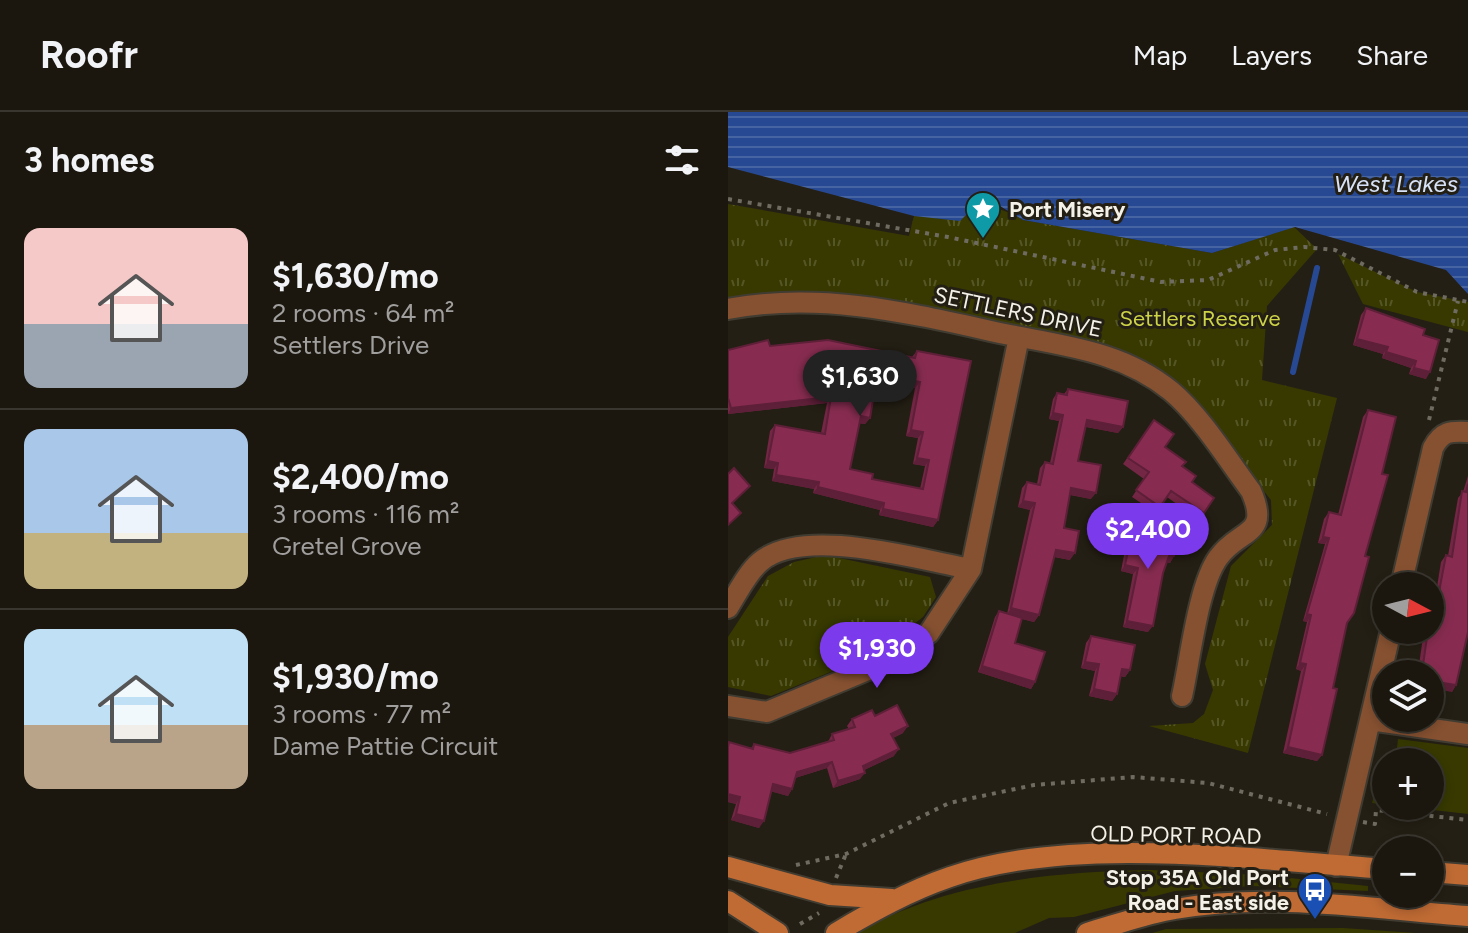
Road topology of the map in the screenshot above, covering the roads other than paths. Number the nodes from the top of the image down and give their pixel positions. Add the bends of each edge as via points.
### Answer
1 (728, 309) edge
2 (1019, 337) junction
3 (1468, 432) edge
4 (971, 569) junction
5 (1404, 572) edge
6 (728, 608) edge
7 (1388, 644) edge
8 (1182, 696) dead end
9 (728, 706) edge
10 (1370, 720) junction
11 (1468, 734) edge
12 (1336, 866) junction
13 (728, 867) edge
14 (1372, 868) edge
15 (1444, 873) edge
16 (1468, 875) edge
17 (893, 899) junction
18 (728, 901) edge
19 (1468, 916) edge
20 (778, 933) edge
21 (836, 933) edge
22 (1087, 933) edge

1 - 2 street, SETTLERS DRIVE via 809,301 878,307
2 - 4 street
2 - 8 street, SETTLERS DRIVE via 1088,349 1128,364 1172,392 1259,508 1255,527 1218,558 1207,584
3 - 5 street via 1439,436 1433,448
4 - 6 street via 828,543 802,545 760,561
4 - 9 street via 929,633 894,659 767,712
7 - 10 street
10 - 11 street
10 - 12 street
12 - 14 main road, OLD PORT ROAD
12 - 17 main road, OLD PORT ROAD via 1140,853 1066,857 993,866
13 - 17 main road via 830,895
15 - 16 main road
17 - 21 main road, OLD PORT ROAD
18 - 20 main road
19 - 22 main road via 1223,903 1173,909

